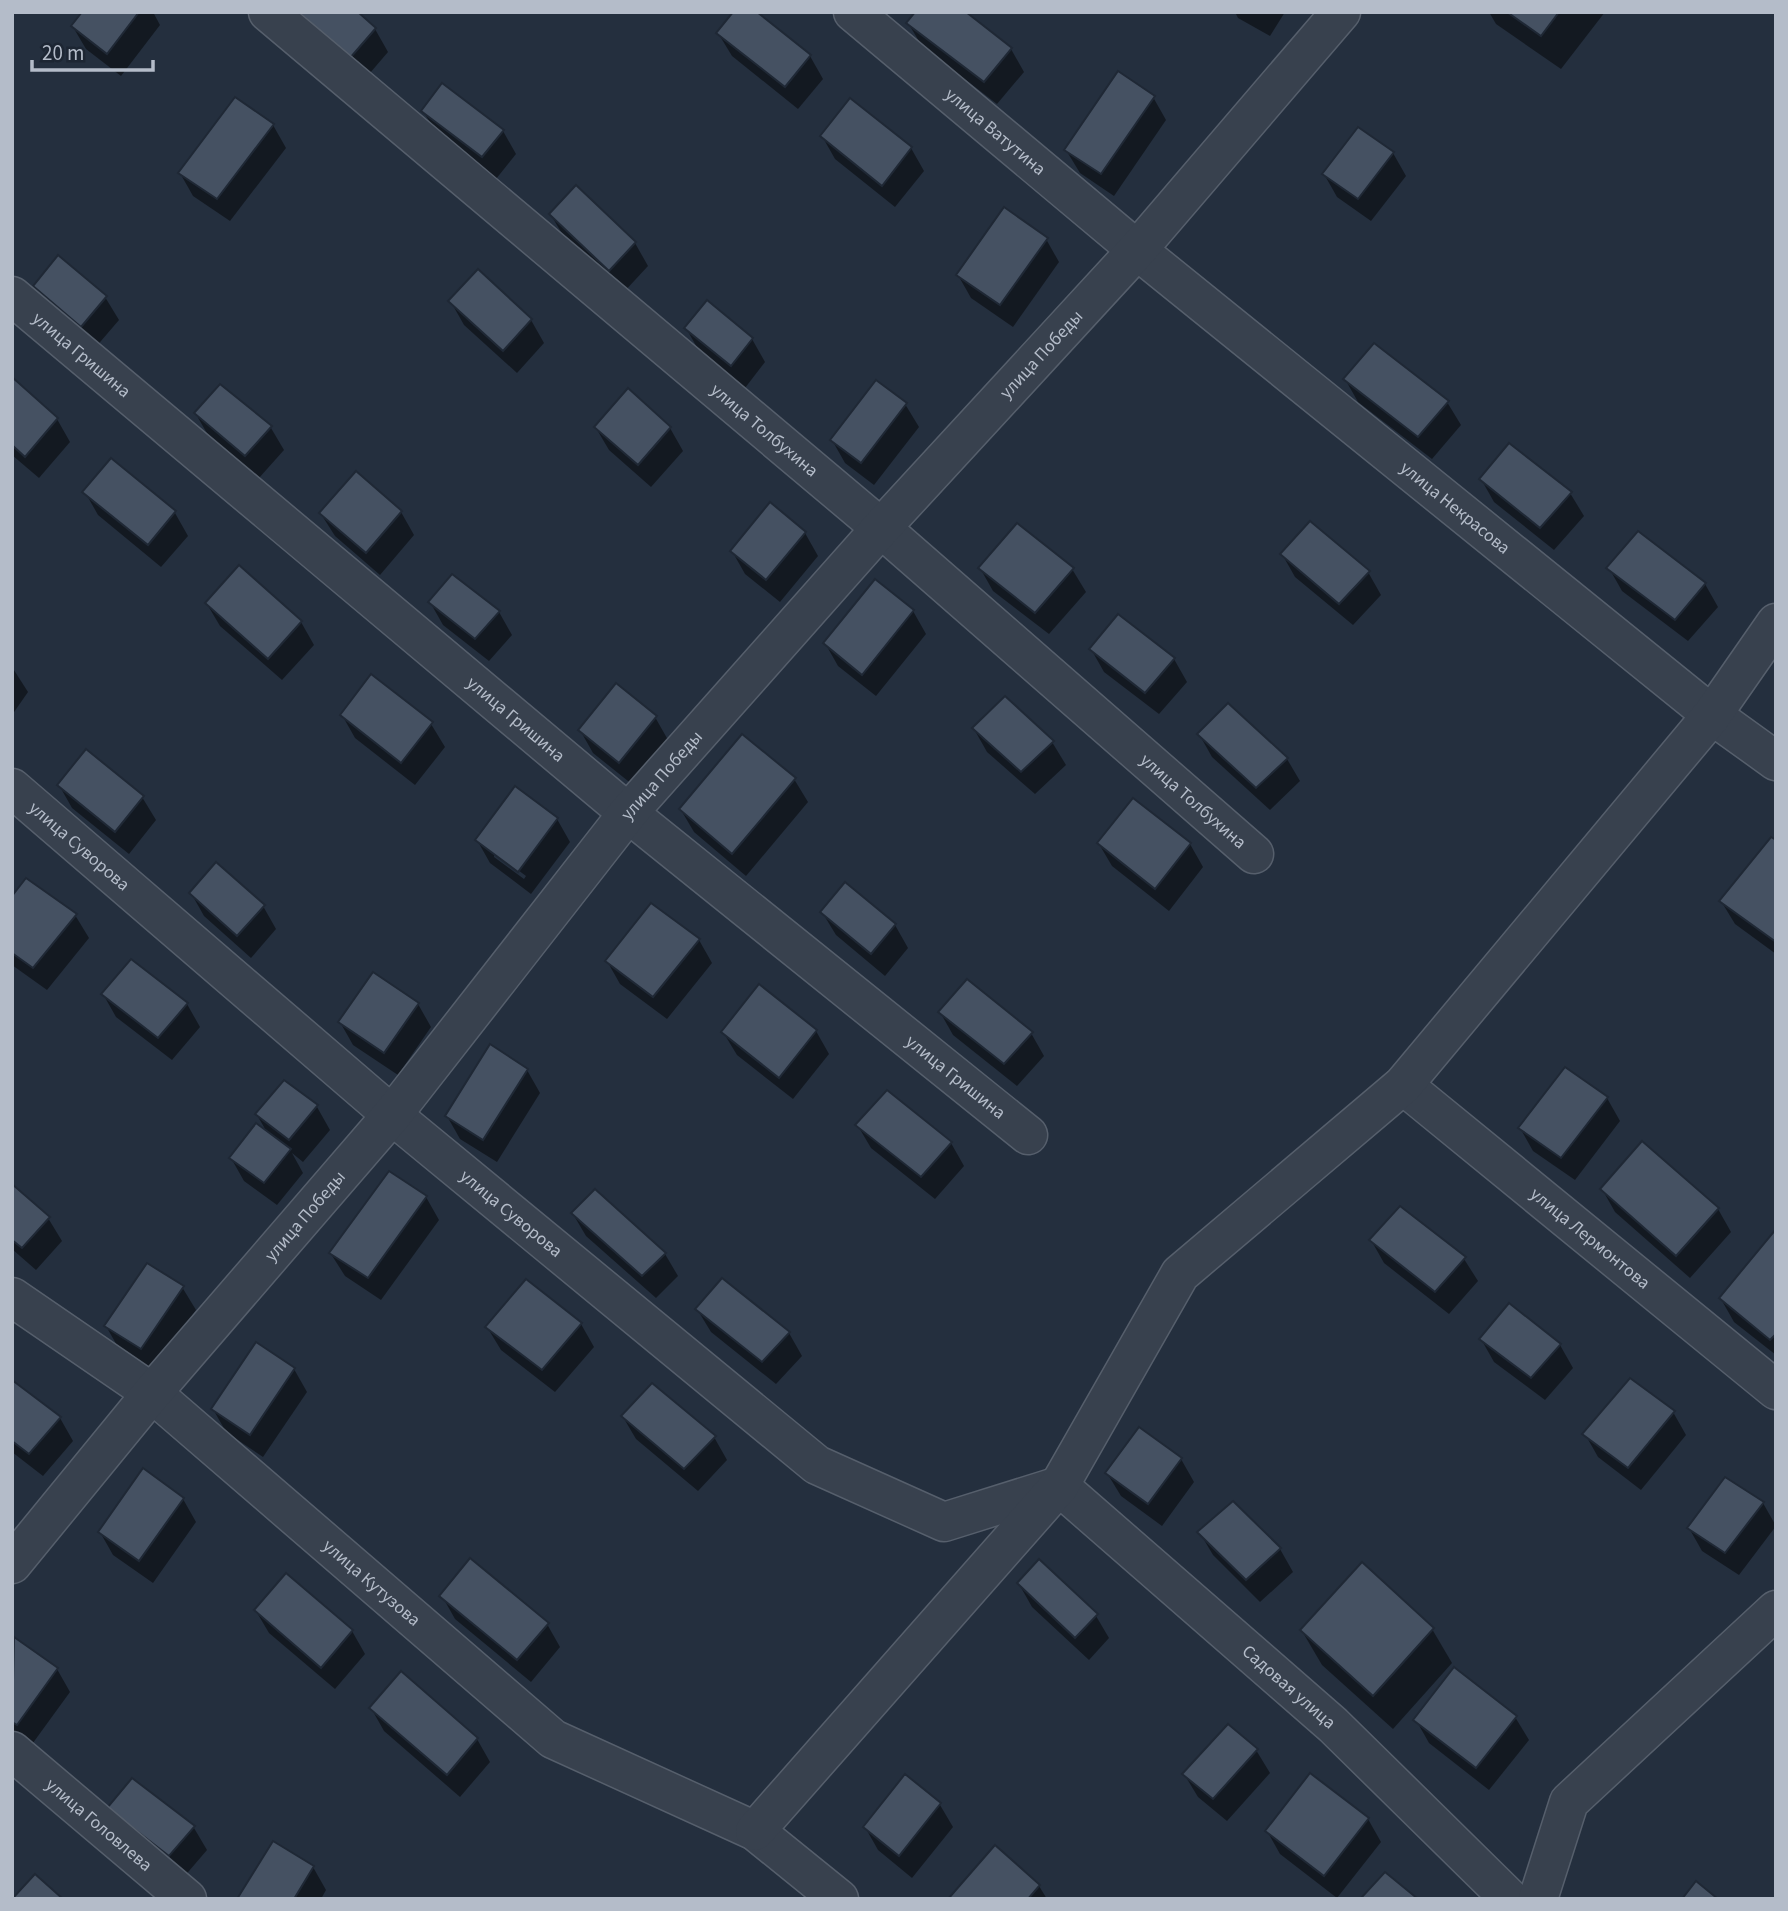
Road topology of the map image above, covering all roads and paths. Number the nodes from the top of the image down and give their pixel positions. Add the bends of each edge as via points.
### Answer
1 (268, 12) edge
2 (853, 12) edge
3 (1341, 12) edge
4 (1137, 250) junction
5 (12, 296) edge
6 (881, 528) junction
7 (1776, 623) edge
8 (1713, 715) junction
9 (1776, 761) edge
10 (12, 788) edge
11 (628, 813) junction
12 (1254, 854) dead end
13 (1403, 1085) junction
14 (392, 1115) junction
15 (1028, 1135) dead end
16 (12, 1297) edge
17 (1776, 1390) edge
18 (152, 1393) junction
19 (1059, 1486) junction
20 (12, 1564) edge
21 (1776, 1610) edge
22 (12, 1751) edge
23 (755, 1831) junction
24 (187, 1899) edge
25 (839, 1899) edge
26 (1510, 1899) edge
27 (1538, 1899) edge

1 - 6 street, улица Толбухина
2 - 4 street, улица Ватутина
3 - 4 street, улица Победы
4 - 6 street, улица Победы
4 - 8 street, улица Некрасова
5 - 11 street, улица Гришина
6 - 11 street, улица Победы
6 - 12 street, улица Толбухина
7 - 8 street
8 - 9 street, улица Некрасова
8 - 13 street
10 - 14 street, улица Суворова
11 - 14 street, улица Победы
11 - 15 street, улица Гришина
13 - 17 street, улица Лермонтова
13 - 19 street via 1180,1273
14 - 18 street, улица Победы
14 - 19 street, улица Суворова via 817,1465 944,1522
16 - 18 street, улица Кутузова
18 - 20 street, улица Победы
18 - 23 street, улица Кутузова via 553,1739
19 - 23 street
19 - 26 street, Садовая улица via 1333,1725
21 - 27 street via 1569,1802
22 - 24 street, улица Головлева
23 - 25 street, улица Кутузова

